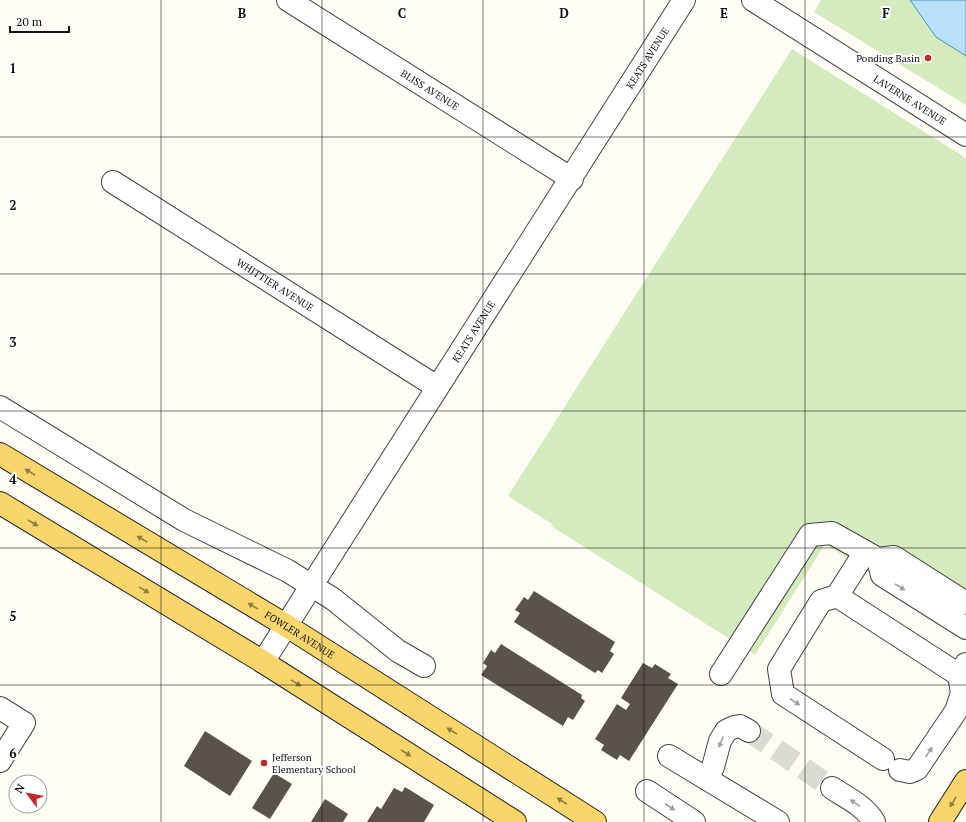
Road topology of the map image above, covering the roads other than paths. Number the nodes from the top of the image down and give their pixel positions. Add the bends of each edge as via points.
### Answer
1 (288, 0) edge
2 (684, 0) edge
3 (753, 0) edge
4 (966, 135) edge
5 (572, 179) junction
6 (114, 182) dead end
7 (437, 387) junction
8 (0, 407) edge
9 (0, 454) edge
10 (0, 503) edge
11 (872, 555) junction
12 (311, 586) junction
13 (837, 596) junction
14 (966, 602) edge
15 (287, 626) junction
16 (966, 628) edge
17 (263, 662) junction
18 (424, 666) dead end
19 (963, 669) edge
20 (721, 674) dead end
21 (0, 708) edge
22 (749, 731) tunnel mouth
23 (669, 756) dead end
24 (0, 761) edge
25 (707, 778) junction
26 (966, 781) edge
27 (832, 788) tunnel mouth
28 (647, 791) dead end
29 (514, 822) edge
30 (595, 822) edge
31 (694, 822) edge
32 (778, 822) edge
33 (874, 822) edge
34 (940, 822) edge

1 - 5 street, BLISS AVENUE
2 - 5 street, KEATS AVENUE
3 - 4 street, LAVERNE AVENUE
5 - 7 street, KEATS AVENUE
6 - 7 street, WHITTIER AVENUE
7 - 12 street, KEATS AVENUE
8 - 12 street via 184,520 288,571
15 -> 9 main road, FOWLER AVENUE
10 -> 17 main road
11 - 13 street
11 - 14 street via 894,557
11 -> 16 street via 882,575
11 - 20 street via 832,533 810,535
12 - 15 street, KEATS AVENUE
12 - 18 street via 333,599 398,650
13 - 19 street
13 -> 19 street via 821,601 779,669 783,694 891,764 910,772 917,770 956,710 962,693
15 - 17 street, KEATS AVENUE
30 -> 15 main road, FOWLER AVENUE
17 -> 29 main road
21 - 24 street via 24,723
22 -> 25 street via 740,726 726,731 720,740 713,767
23 - 25 street
25 - 32 street
26 -> 34 main road
33 -> 27 street via 859,805
28 -> 31 street

